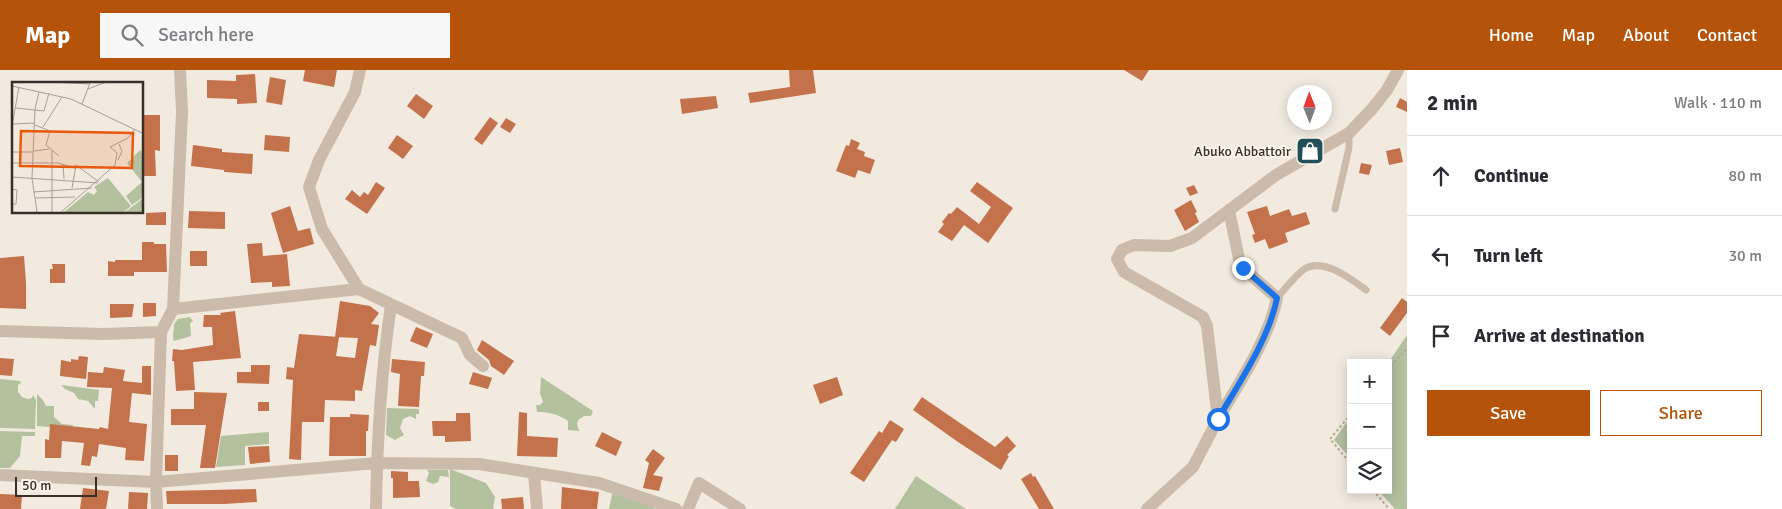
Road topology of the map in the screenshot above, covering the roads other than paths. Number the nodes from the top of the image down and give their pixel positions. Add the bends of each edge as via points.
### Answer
1 (180, 70) edge
2 (360, 70) edge
3 (1398, 70) edge
4 (1349, 133) junction
5 (1335, 208) dead end
6 (1229, 210) junction
7 (359, 289) junction
8 (1366, 290) dead end
9 (1277, 298) junction
10 (392, 306) junction
11 (173, 309) junction
12 (0, 331) edge
13 (162, 332) junction
14 (482, 366) dead end
15 (1218, 419) junction
16 (377, 463) junction
17 (534, 474) junction
18 (0, 475) edge
19 (156, 482) junction
20 (157, 509) edge
21 (376, 509) edge
22 (537, 509) edge
23 (676, 509) edge
24 (688, 509) edge
25 (740, 509) edge
26 (1148, 509) edge

1 - 11 street via 182,112
2 - 7 street via 355,92 319,160 309,187 322,230
3 - 4 street via 1387,90
4 - 5 lane via 1349,148
4 - 6 street via 1276,175
6 - 9 street via 1243,268
6 - 15 street via 1192,238 1170,246 1134,245 1122,250 1117,259 1124,272 1203,317 1207,326
7 - 10 street
7 - 11 street
8 - 9 lane via 1335,269 1320,266 1304,268
9 - 15 street via 1254,358
10 - 14 street via 462,338 470,355
10 - 16 street via 383,361
11 - 13 street
12 - 13 street
13 - 19 street
15 - 26 street via 1193,467
16 - 17 street via 478,464
16 - 19 street
16 - 21 street
17 - 22 street
17 - 23 street via 599,483
18 - 19 street
19 - 20 street
24 - 25 street via 698,483

